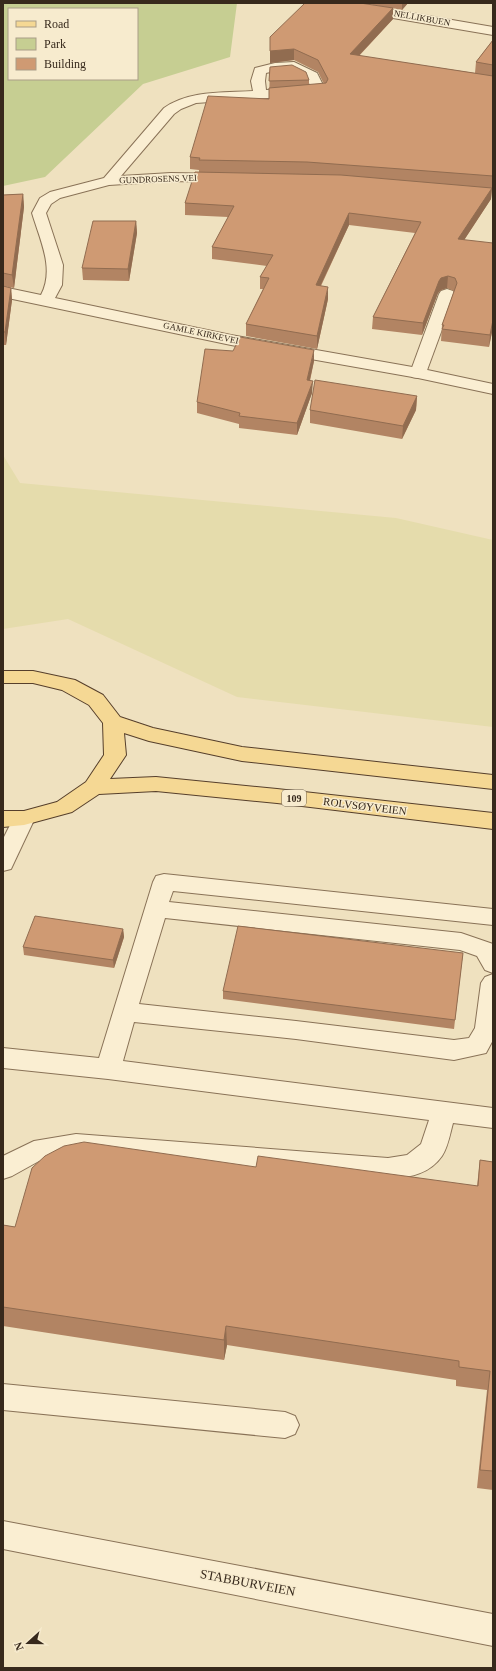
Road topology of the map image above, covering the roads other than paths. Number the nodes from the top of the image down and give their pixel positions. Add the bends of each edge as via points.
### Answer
1 (328, 3) edge
2 (493, 31) edge
3 (260, 94) dead end
4 (233, 179) edge
5 (109, 181) junction
6 (3, 292) edge
7 (447, 294) dead end
8 (46, 301) junction
9 (418, 374) junction
10 (493, 389) edge
11 (3, 677) edge
12 (112, 722) junction
13 (493, 782) edge
14 (94, 787) junction
15 (14, 818) edge
16 (493, 821) edge
17 (3, 863) edge
18 (156, 909) junction
19 (493, 917) edge
20 (493, 964) edge
21 (493, 983) edge
22 (126, 1012) junction
23 (3, 1058) edge
24 (108, 1069) junction
25 (444, 1112) junction
26 (493, 1118) edge
27 (3, 1168) edge
28 (3, 1397) edge
29 (285, 1425) dead end
30 (3, 1536) edge
31 (493, 1630) edge

1 - 2 street, NELLIKBUEN
3 - 5 street, GUNDROSENS VEI via 194,99 176,106
4 - 5 street, GUNDROSENS VEI via 171,177
5 - 8 street, GUNDROSENS VEI via 55,195 45,201 39,213 55,265 54,285
6 - 8 street, GAMLE KIRKEVEI
7 - 9 street
8 - 9 street, GAMLE KIRKEVEI via 232,340
9 - 10 street, GAMLE KIRKEVEI
11 - 12 main road via 33,677 68,685 96,700
12 - 13 main road via 149,734 242,754
12 - 14 main road, 109 via 115,755
14 - 15 main road, 109 via 64,806
14 - 16 main road, ROLVSØYVEIEN / 109 via 156,784
15 - 17 street
18 - 19 street via 164,882
18 - 20 street via 461,942 484,950
18 - 22 street
21 - 22 street via 487,1029 477,1046 454,1050
22 - 24 street
23 - 24 street
24 - 25 street
25 - 26 street
25 - 27 street via 432,1150 414,1165 388,1169 76,1144 34,1151
28 - 29 street
30 - 31 street, STABBURVEIEN

